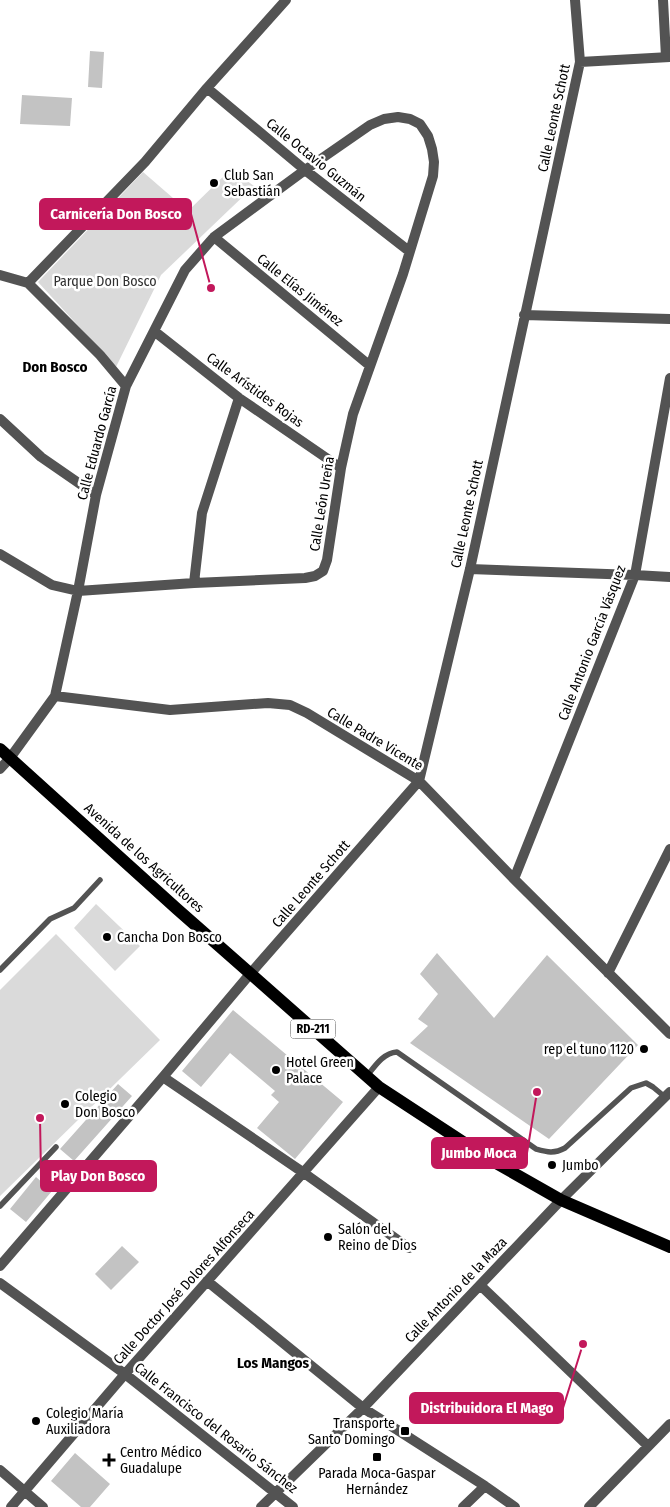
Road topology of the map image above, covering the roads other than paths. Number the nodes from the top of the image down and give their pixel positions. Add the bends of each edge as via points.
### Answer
1 (286, 0) edge
2 (575, 0) edge
3 (663, 0) edge
4 (668, 57) edge
5 (580, 62) junction
6 (207, 88) junction
7 (420, 124) joint
8 (305, 170) junction
9 (214, 237) junction
10 (409, 251) junction
11 (0, 276) edge
12 (28, 283) junction
13 (524, 315) junction
14 (670, 319) edge
15 (154, 331) junction
16 (369, 365) junction
17 (670, 378) edge
18 (126, 386) junction
19 (240, 398) junction
20 (0, 419) edge
21 (341, 468) junction
22 (96, 495) junction
23 (0, 554) edge
24 (470, 569) junction
25 (635, 575) junction
26 (670, 577) edge
27 (194, 583) junction
28 (78, 591) junction
29 (55, 696) junction
30 (0, 748) edge
31 (10, 758) junction
32 (0, 769) edge
33 (418, 781) junction
34 (670, 849) edge
35 (514, 879) junction
36 (100, 880) dead end
37 (0, 970) edge
38 (608, 973) junction
39 (250, 974) junction
40 (670, 1034) edge
41 (367, 1076) junction
42 (163, 1077) junction
43 (379, 1087) junction
44 (668, 1095) edge
45 (56, 1147) dead end
46 (304, 1174) junction
47 (561, 1200) junction
48 (0, 1206) edge
49 (670, 1247) edge
50 (409, 1248) dead end
51 (0, 1266) edge
52 (208, 1280) junction
53 (0, 1283) edge
54 (480, 1285) junction
55 (125, 1374) junction
56 (363, 1408) junction
57 (670, 1424) edge
58 (648, 1446) junction
59 (0, 1470) edge
60 (485, 1486) junction
61 (26, 1492) junction
62 (275, 1493) junction
63 (11, 1507) edge
64 (44, 1507) edge
65 (261, 1507) edge
66 (293, 1507) edge
67 (463, 1507) edge
68 (515, 1507) edge
69 (589, 1507) edge

1 - 6 street
2 - 5 street, Calle Leonte Schott
3 - 4 street
4 - 5 street
5 - 13 street, Calle Leonte Schott
6 - 8 street, Calle Octavio Guzmán
6 - 12 street via 145,162
7 - 8 street, Calle Eduardo García via 410,118 384,119 370,125
7 - 10 street, Calle León Ureña via 432,149 433,176
8 - 9 street, Calle Eduardo García
8 - 10 street, Calle Octavio Guzmán
9 - 15 street, Calle Eduardo García via 184,270
9 - 16 street, Calle Elías Jiménez
10 - 16 street, Calle León Ureña
11 - 12 street
12 - 18 street via 100,354
13 - 14 street
13 - 24 street, Calle Leonte Schott
15 - 18 street, Calle Eduardo García
15 - 19 street, Calle Arístides Rojas
16 - 21 street, Calle León Ureña via 353,414
17 - 25 street, Calle Antonio García Vásquez
18 - 22 street, Calle Eduardo García
19 - 21 street, Calle Arístides Rojas
19 - 27 street via 202,513
20 - 22 street via 41,457
21 - 27 street, Calle León Ureña via 327,560 315,576
22 - 28 street, Calle Eduardo García
23 - 28 street, Calle León Ureña via 52,585
24 - 25 street
24 - 33 street, Calle Leonte Schott
25 - 26 street
25 - 35 street, Calle Antonio García Vásquez
27 - 28 street, Calle León Ureña
28 - 29 street, Calle Eduardo García
29 - 31 street, Calle Eduardo García
29 - 33 street, Calle Padre Vicente via 170,710 268,703 290,705
30 - 31 main road, Avenida de los Agricultores / RD-211
31 - 32 street, Calle Eduardo García
31 - 39 main road, Avenida de los Agricultores / RD-211
33 - 35 street, Calle Padre Vicente
33 - 39 street, Calle Leonte Schott
34 - 38 street
35 - 38 street, Calle Padre Vicente
36 - 37 lane via 74,908 50,919
38 - 40 street, Calle Padre Vicente
39 - 41 main road, Avenida de los Agricultores / RD-211
39 - 42 street, Calle Leonte Schott
41 - 43 main road, Avenida de los Agricultores / RD-211
41 - 44 lane via 390,1052 397,1052 536,1149 556,1153 631,1088 646,1083
42 - 46 street
42 - 51 street, Calle Leonte Schott
43 - 46 street, Calle Doctor José Dolores Alfonseca
43 - 47 main road, Avenida de los Agricultores / RD-211 via 490,1159
44 - 47 street, Calle Antonio de la Maza
45 - 48 lane
46 - 50 street
46 - 52 street, Calle Doctor José Dolores Alfonseca
47 - 49 main road, Avenida de los Agricultores / RD-211
47 - 54 street, Calle Antonio de la Maza
52 - 55 street, Calle Doctor José Dolores Alfonseca
52 - 56 street
53 - 55 street, Calle Francisco del Rosario Sánchez
54 - 56 street, Calle Antonio de la Maza
54 - 58 street
55 - 61 street, Calle Doctor José Dolores Alfonseca
55 - 62 street, Calle Francisco del Rosario Sánchez
56 - 60 street
56 - 62 street, Calle Antonio de la Maza
57 - 58 street
58 - 69 street
59 - 61 street
60 - 67 street
60 - 68 street
61 - 63 street, Calle Doctor José Dolores Alfonseca
61 - 64 street
62 - 65 street, Calle Antonio de la Maza
62 - 66 street, Calle Francisco del Rosario Sánchez

